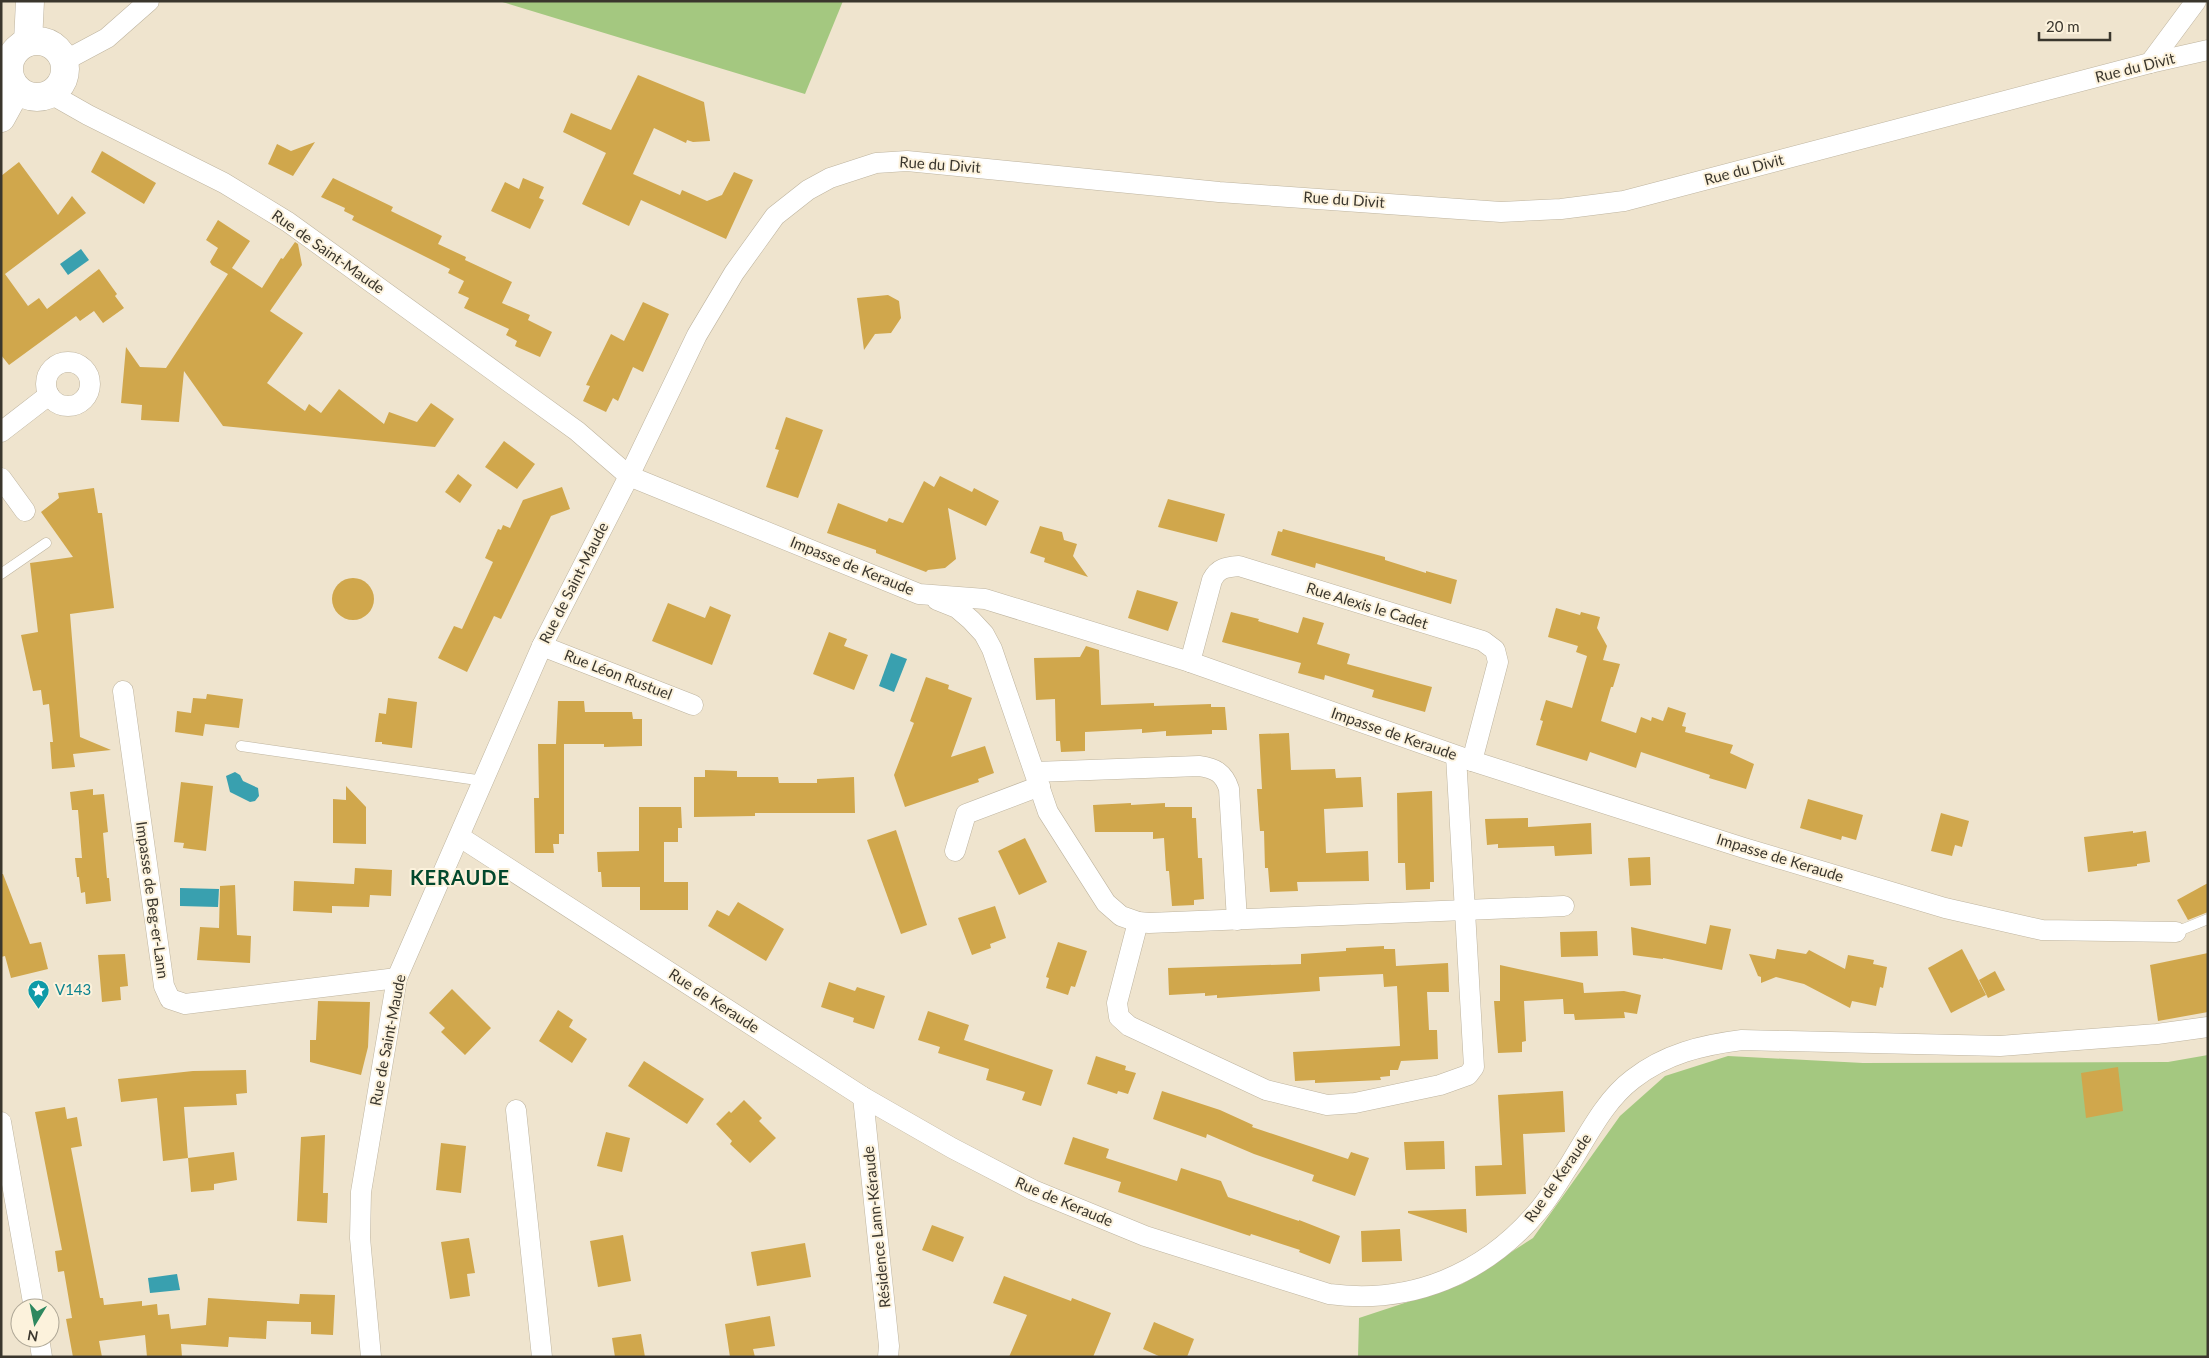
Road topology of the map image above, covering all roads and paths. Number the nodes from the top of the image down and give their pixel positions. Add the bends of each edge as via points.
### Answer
1 (30, 1) edge
2 (149, 1) edge
3 (2196, 1) edge
4 (28, 42) junction
5 (2208, 50) edge
6 (64, 61) junction
7 (2150, 63) junction
8 (17, 89) junction
9 (51, 94) junction
10 (1, 118) edge
11 (49, 395) dead end
12 (1, 432) edge
13 (628, 476) junction
14 (1, 478) edge
15 (25, 511) dead end
16 (46, 543) dead end
17 (1, 574) edge
18 (919, 594) junction
19 (542, 646) junction
20 (1190, 662) junction
21 (123, 691) dead end
22 (693, 704) dead end
23 (241, 746) dead end
24 (1464, 759) junction
25 (1037, 779) junction
26 (484, 781) junction
27 (460, 837) junction
28 (955, 851) dead end
29 (1564, 906) dead end
30 (1466, 910) junction
31 (2208, 919) edge
32 (1237, 920) junction
33 (1138, 922) junction
34 (2176, 932) joint
35 (397, 978) junction
36 (2208, 1027) edge
37 (863, 1097) junction
38 (516, 1110) dead end
39 (1, 1122) edge
40 (32, 1298) edge
41 (371, 1357) edge
42 (542, 1357) edge
43 (888, 1357) edge

1 - 4 street
2 - 6 street via 107,38
3 - 7 street
4 - 6 street via 46,42 54,46
4 - 8 street via 13,53 9,62 8,72
5 - 7 street, Rue du Divit
6 - 9 street via 63,80
7 - 13 street, Rue du Divit via 1624,201 1561,209 1492,211 1219,192 907,161 876,163 830,178 808,190 775,216 734,273 697,335
8 - 9 street via 33,97
8 - 10 street
9 - 13 street, Rue de Saint-Maude via 224,183 288,222 577,431
11 - 12 street
13 - 18 street, Impasse de Keraude
13 - 19 street, Rue de Saint-Maude
14 - 15 street
16 - 17 lane
18 - 20 street, Impasse de Keraude via 985,599
18 - 25 street via 957,608 984,634 1000,668
19 - 22 street, Rue Léon Rustuel
19 - 26 street, Rue de Saint-Maude
20 - 24 street, Impasse de Keraude
20 - 24 street, Rue Alexis le Cadet via 1212,580 1220,570 1239,566 1483,642 1495,650 1498,662
21 - 35 street, Impasse de Beg-er-Lann via 164,986 170,999 185,1004
23 - 26 lane
24 - 30 street, Rue Alexis le Cadet
24 - 34 street, Impasse de Keraude via 1945,908 2042,930
25 - 28 street via 966,814
25 - 32 street via 1200,766 1220,772 1229,789
25 - 33 street via 1048,812 1106,903 1121,916
26 - 27 street, Rue de Saint-Maude
27 - 35 street, Rue de Saint-Maude
27 - 37 street, Rue de Keraude
29 - 30 street
30 - 32 street
30 - 33 street, Rue Alexis le Cadet via 1474,1067 1468,1075 1440,1085 1336,1105 1318,1104 1266,1090 1123,1022 1118,1017 1117,1003
31 - 34 lane
32 - 33 street
35 - 41 street, Rue de Saint-Maude via 361,1192 360,1238
36 - 37 street, Rue de Keraude via 2000,1046 1742,1040 1709,1044 1679,1053 1632,1080 1612,1100 1539,1210 1496,1251 1461,1275 1414,1292 1358,1298 1329,1294 1145,1236 1033,1190
37 - 43 street, Résidence Lann-Kéraude
38 - 42 street
39 - 40 street

